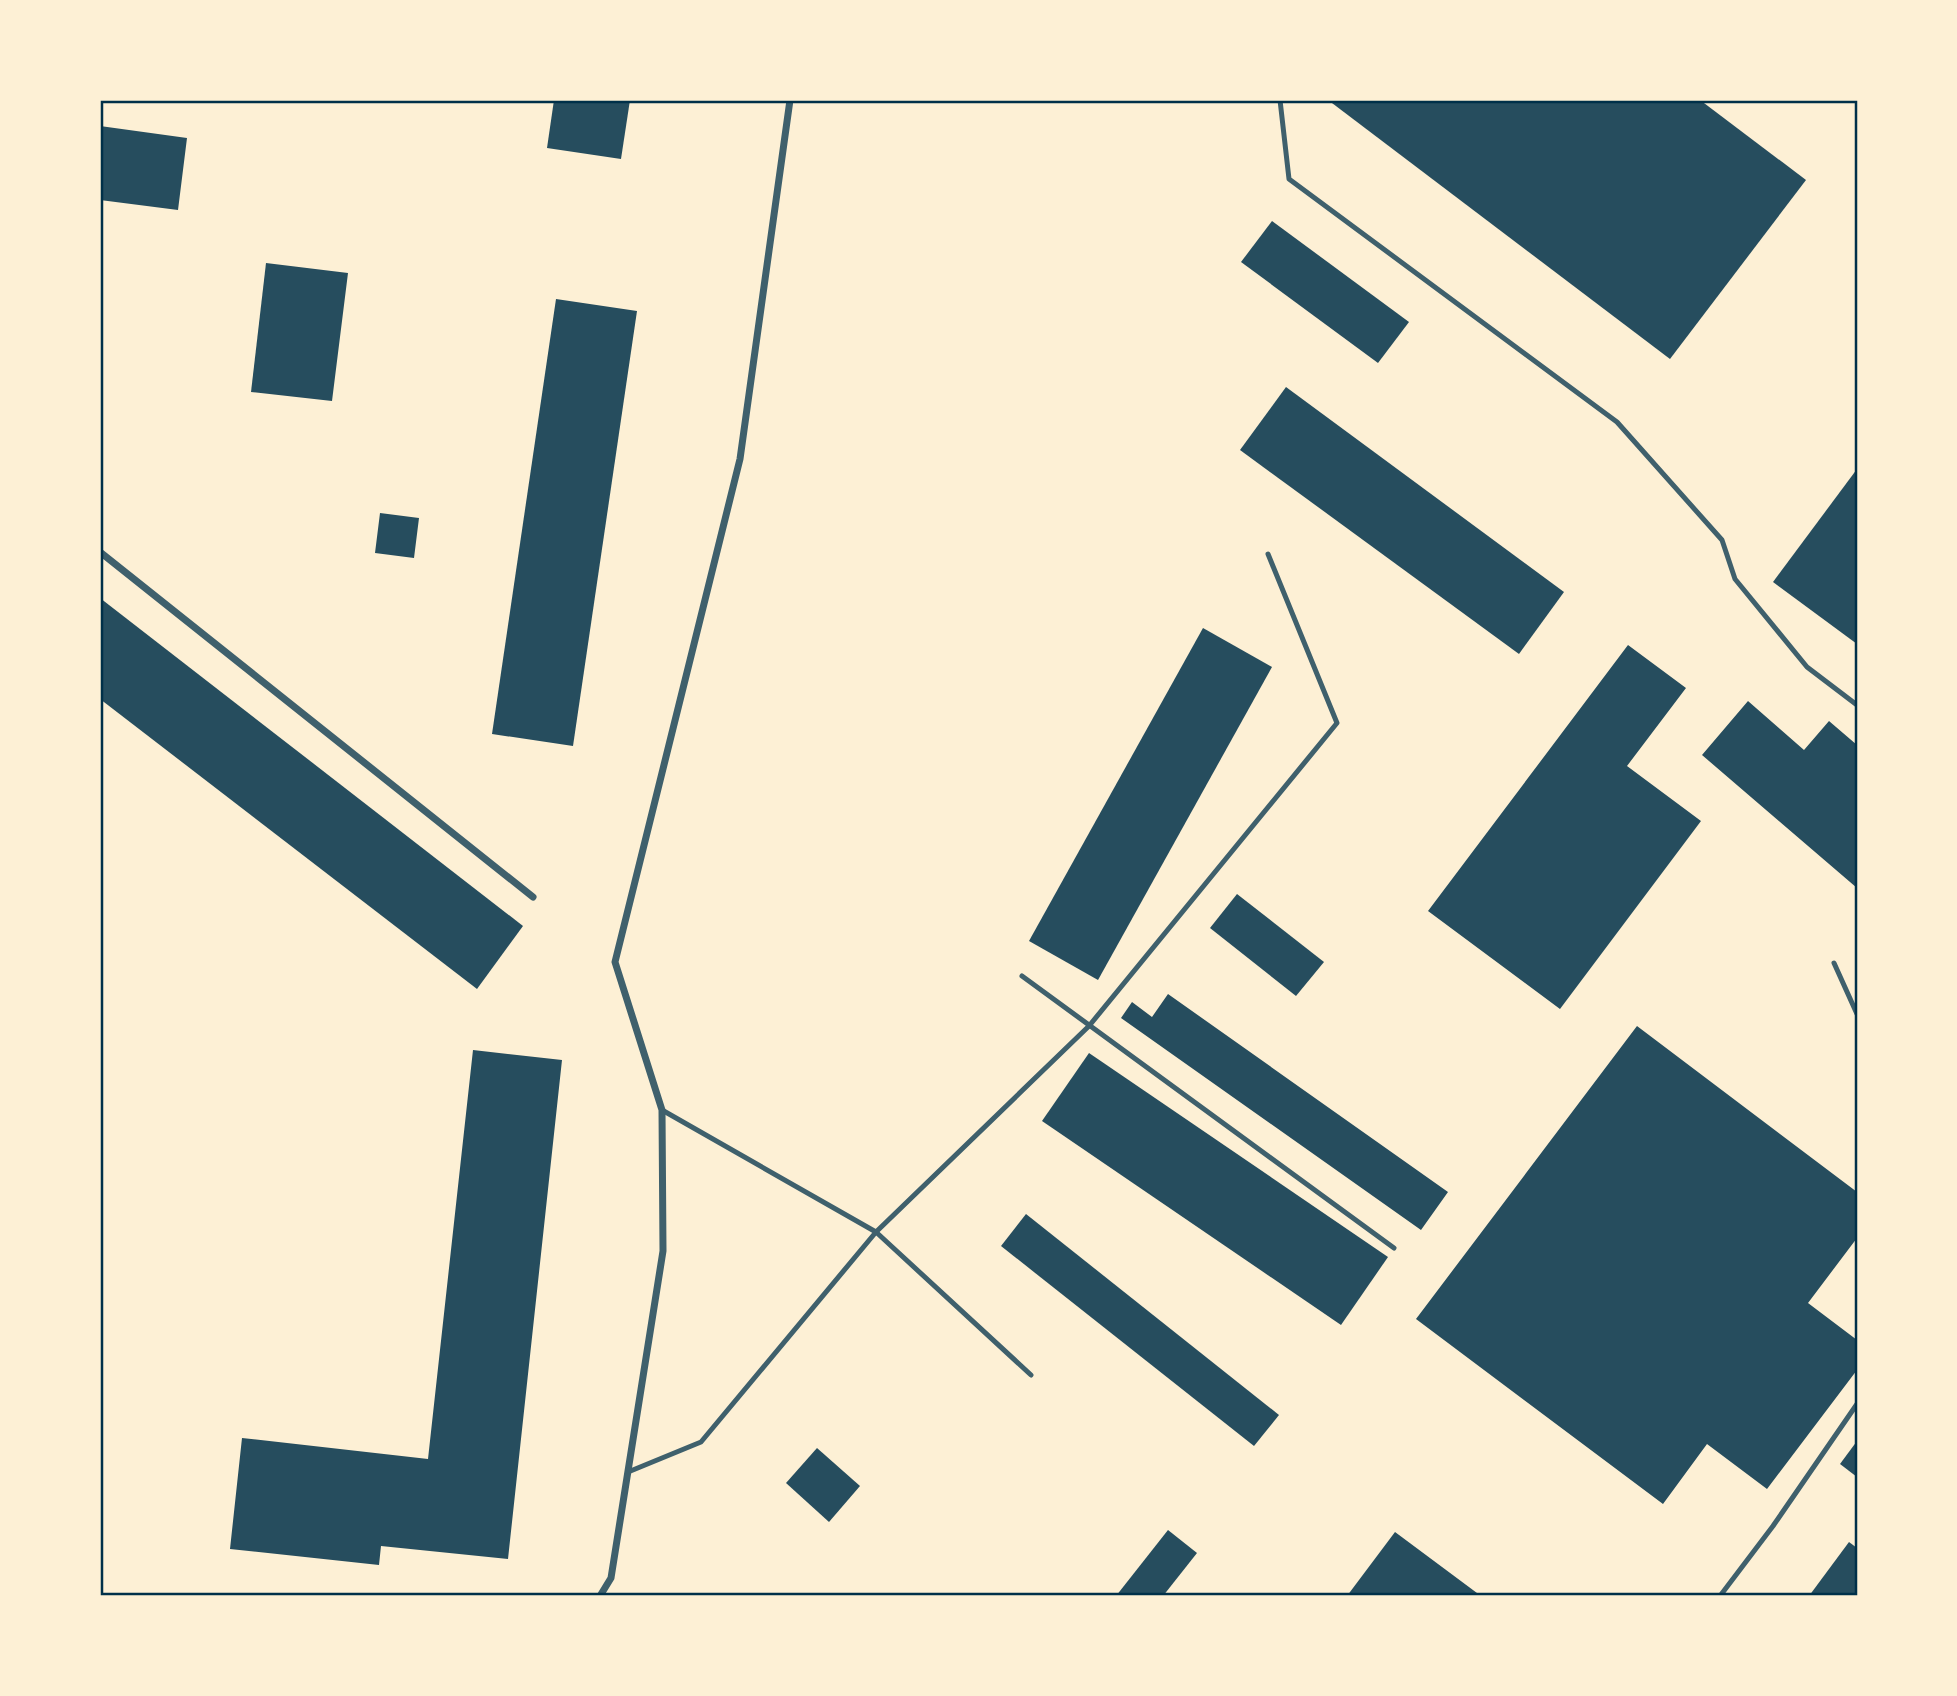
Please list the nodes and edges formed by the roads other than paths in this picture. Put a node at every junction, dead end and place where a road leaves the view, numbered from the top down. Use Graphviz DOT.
graph roads {
  1 [pos="790,100"];
  2 [pos="1280,100"];
  3 [pos="100,552"];
  4 [pos="1268,554"];
  5 [pos="1857,705"];
  6 [pos="533,897"];
  7 [pos="1834,963"];
  8 [pos="1022,976"];
  9 [pos="1857,1014"];
  10 [pos="1089,1026"];
  11 [pos="662,1110"];
  12 [pos="876,1232"];
  13 [pos="1394,1248"];
  14 [pos="1031,1375"];
  15 [pos="1857,1404"];
  16 [pos="628,1472"];
  17 [pos="600,1596"];
  18 [pos="1720,1596"];
  1 -- 11 [label="street"];
  2 -- 5 [label="lane"];
  3 -- 6 [label="street"];
  4 -- 10 [label="lane"];
  7 -- 9 [label="lane"];
  8 -- 10 [label="lane"];
  10 -- 12 [label="lane"];
  10 -- 13 [label="lane"];
  11 -- 12 [label="lane"];
  11 -- 16 [label="street"];
  12 -- 14 [label="lane"];
  12 -- 16 [label="lane"];
  15 -- 18 [label="lane"];
  16 -- 17 [label="street"];
}
